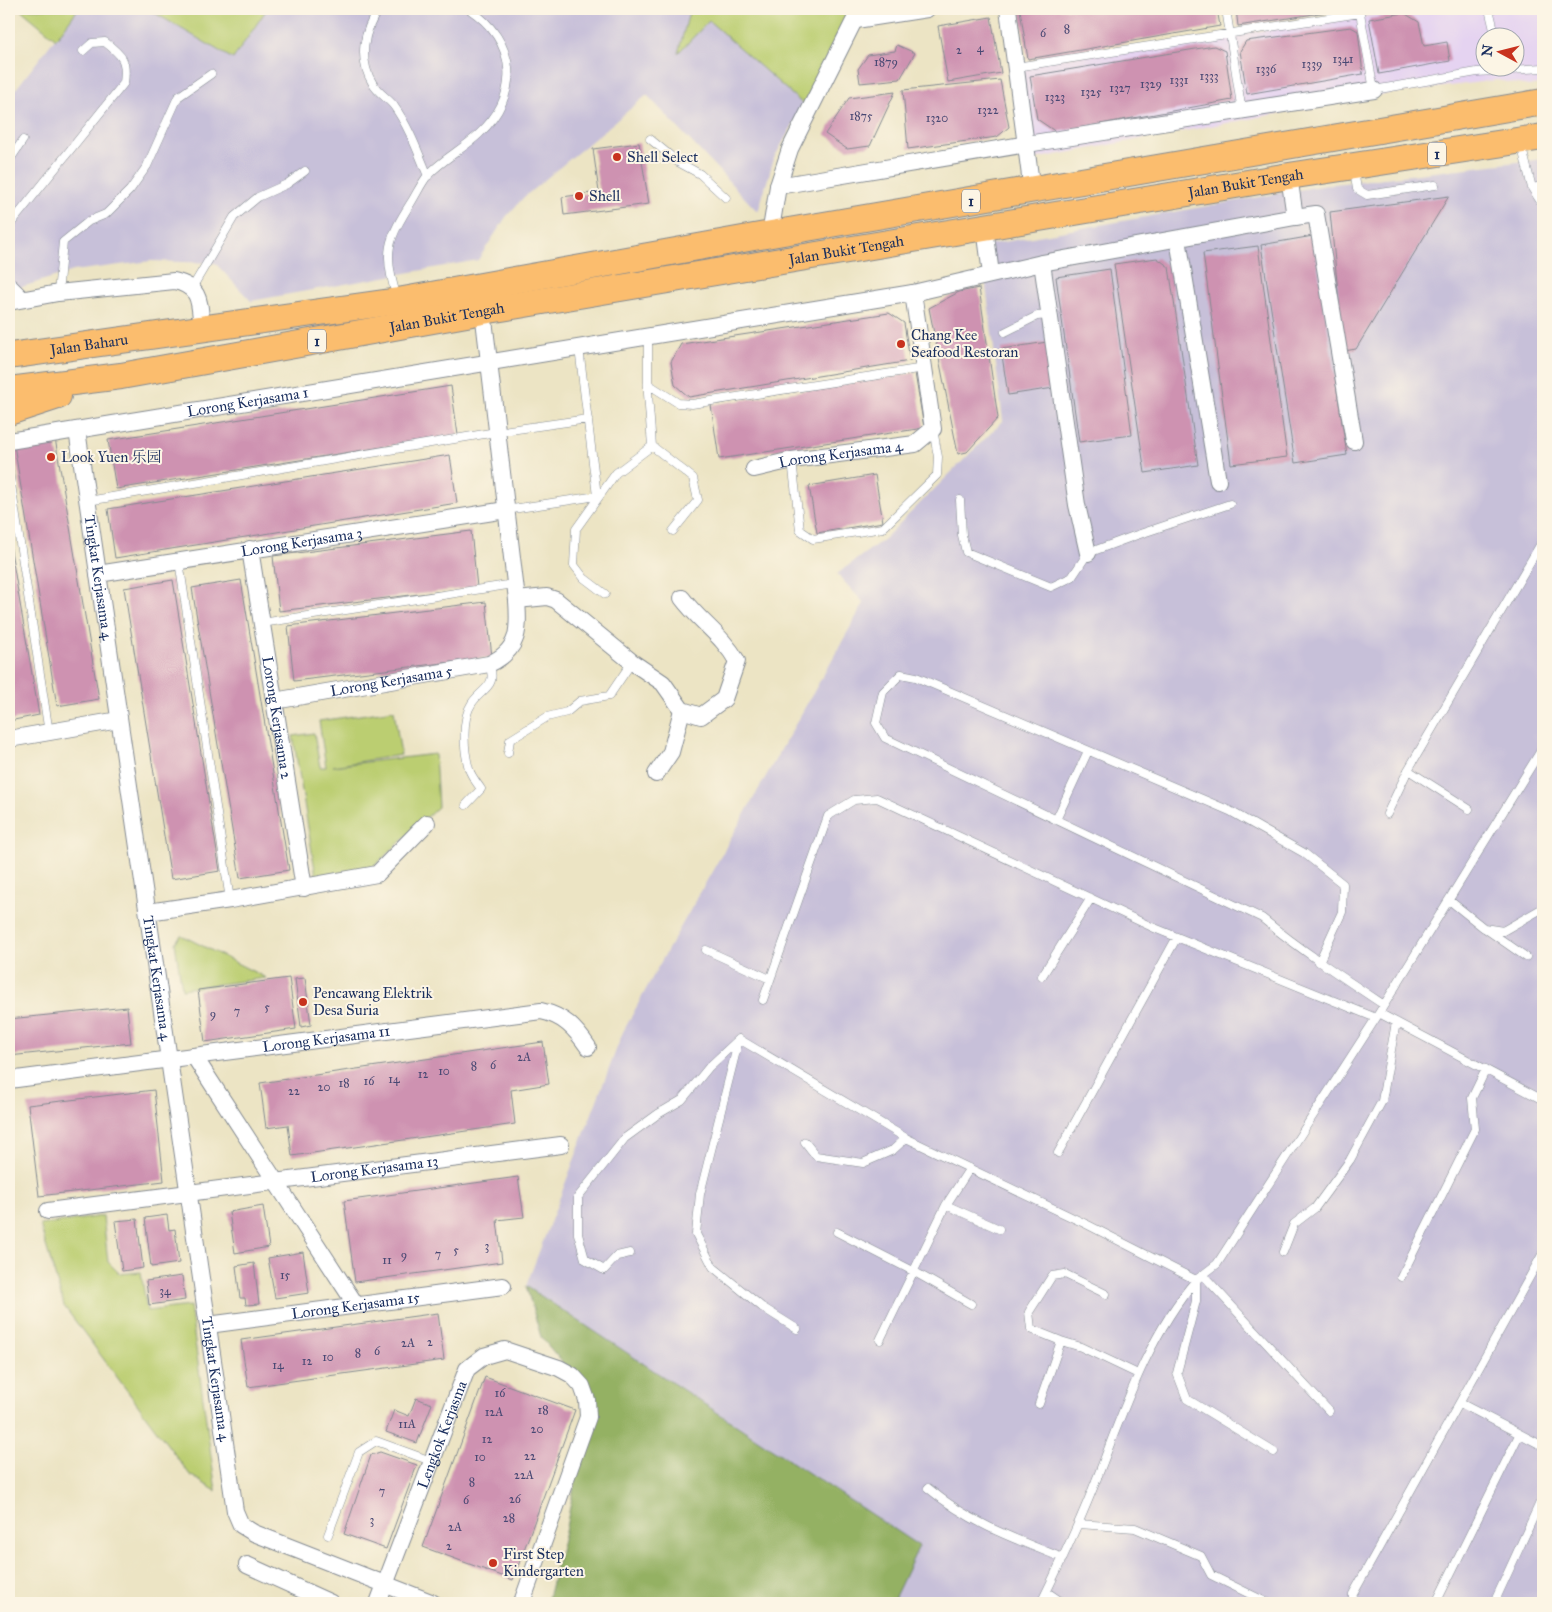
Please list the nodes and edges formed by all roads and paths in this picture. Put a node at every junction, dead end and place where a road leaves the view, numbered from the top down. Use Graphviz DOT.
graph roads {
  1 [pos="379,9"];
  2 [pos="469,9"];
  3 [pos="927,9"];
  4 [pos="1008,9"];
  5 [pos="1226,9"];
  6 [pos="1489,9"];
  7 [pos="858,15"];
  8 [pos="1494,28"];
  9 [pos="1231,34"];
  10 [pos="83,51"];
  11 [pos="1016,66"];
  12 [pos="1543,68"];
  13 [pos="1524,70"];
  14 [pos="1474,73"];
  15 [pos="211,74"];
  16 [pos="1374,90"];
  17 [pos="1543,102"];
  18 [pos="1242,112"];
  19 [pos="1532,139"];
  20 [pos="23,140"];
  21 [pos="650,140"];
  22 [pos="1026,144"];
  23 [pos="9,161"];
  24 [pos="1354,166"];
  25 [pos="305,171"];
  26 [pos="428,176"];
  27 [pos="1290,176"];
  28 [pos="1436,185"];
  29 [pos="778,186"];
  30 [pos="1543,186"];
  31 [pos="1532,188"];
  32 [pos="1032,191"];
  33 [pos="726,198"];
  34 [pos="1543,205"];
  35 [pos="1295,217"];
  36 [pos="9,226"];
  37 [pos="985,228"];
  38 [pos="770,234"];
  39 [pos="1178,239"];
  40 [pos="1042,263"];
  41 [pos="991,274"];
  42 [pos="9,286"];
  43 [pos="192,288"];
  44 [pos="58,293"];
  45 [pos="913,293"];
  46 [pos="15,301"];
  47 [pos="398,301"];
  48 [pos="484,311"];
  49 [pos="1050,315"];
  50 [pos="202,329"];
  51 [pos="1005,332"];
  52 [pos="170,334"];
  53 [pos="648,336"];
  54 [pos="9,339"];
  55 [pos="579,348"];
  56 [pos="9,356"];
  57 [pos="489,362"];
  58 [pos="924,368"];
  59 [pos="121,376"];
  60 [pos="648,384"];
  61 [pos="9,390"];
  62 [pos="9,412"];
  63 [pos="588,419"];
  64 [pos="932,429"];
  65 [pos="77,430"];
  66 [pos="496,432"];
  67 [pos="9,441"];
  68 [pos="1354,441"];
  69 [pos="652,446"];
  70 [pos="792,460"];
  71 [pos="754,469"];
  72 [pos="9,470"];
  73 [pos="1218,481"];
  74 [pos="960,500"];
  75 [pos="88,501"];
  76 [pos="1230,504"];
  77 [pos="506,510"];
  78 [pos="673,531"];
  79 [pos="1543,540"];
  80 [pos="250,549"];
  81 [pos="1088,553"];
  82 [pos="178,561"];
  83 [pos="98,574"];
  84 [pos="515,592"];
  85 [pos="605,594"];
  86 [pos="682,598"];
  87 [pos="262,623"];
  88 [pos="632,662"];
  89 [pos="489,664"];
  90 [pos="274,701"];
  91 [pos="682,710"];
  92 [pos="120,720"];
  93 [pos="49,733"];
  94 [pos="9,739"];
  95 [pos="1543,748"];
  96 [pos="1088,751"];
  97 [pos="508,753"];
  98 [pos="1408,770"];
  99 [pos="656,774"];
  100 [pos="466,805"];
  101 [pos="1469,809"];
  102 [pos="1387,814"];
  103 [pos="1056,820"];
  104 [pos="427,824"];
  105 [pos="304,888"];
  106 [pos="1091,898"];
  107 [pos="230,900"];
  108 [pos="1449,900"];
  109 [pos="1543,908"];
  110 [pos="148,912"];
  111 [pos="1484,928"];
  112 [pos="1177,937"];
  113 [pos="706,950"];
  114 [pos="1526,956"];
  115 [pos="1319,962"];
  116 [pos="1042,976"];
  117 [pos="770,979"];
  118 [pos="763,1000"];
  119 [pos="1384,1005"];
  120 [pos="1378,1015"];
  121 [pos="1396,1022"];
  122 [pos="739,1039"];
  123 [pos="588,1047"];
  124 [pos="194,1056"];
  125 [pos="169,1059"];
  126 [pos="1486,1069"];
  127 [pos="9,1080"];
  128 [pos="1543,1100"];
  129 [pos="906,1138"];
  130 [pos="805,1142"];
  131 [pos="561,1145"];
  132 [pos="1058,1153"];
  133 [pos="970,1168"];
  134 [pos="277,1181"];
  135 [pos="188,1193"];
  136 [pos="946,1205"];
  137 [pos="48,1211"];
  138 [pos="999,1229"];
  139 [pos="837,1232"];
  140 [pos="1284,1252"];
  141 [pos="630,1253"];
  142 [pos="1543,1253"];
  143 [pos="914,1271"];
  144 [pos="1204,1276"];
  145 [pos="1401,1276"];
  146 [pos="1196,1280"];
  147 [pos="503,1286"];
  148 [pos="1106,1294"];
  149 [pos="971,1304"];
  150 [pos="356,1305"];
  151 [pos="208,1325"];
  152 [pos="797,1329"];
  153 [pos="880,1340"];
  154 [pos="1061,1341"];
  155 [pos="1138,1374"];
  156 [pos="1039,1404"];
  157 [pos="1460,1404"];
  158 [pos="1329,1411"];
  159 [pos="1519,1435"];
  160 [pos="1543,1446"];
  161 [pos="1274,1452"];
  162 [pos="431,1461"];
  163 [pos="928,1488"];
  164 [pos="1543,1496"];
  165 [pos="1079,1524"];
  166 [pos="328,1535"];
  167 [pos="1063,1558"];
  168 [pos="247,1565"];
  169 [pos="386,1583"];
  170 [pos="1047,1592"];
  171 [pos="522,1602"];
  172 [pos="332,1603"];
  173 [pos="378,1603"];
  174 [pos="433,1603"];
  175 [pos="1041,1603"];
  176 [pos="1062,1603"];
  177 [pos="1268,1603"];
  178 [pos="1353,1603"];
  179 [pos="1436,1603"];
  180 [pos="1494,1603"];
  1 -- 26 [label="lane"];
  2 -- 26 [label="lane"];
  3 -- 7 [label="street"];
  4 -- 11 [label="street"];
  5 -- 9 [label="lane"];
  6 -- 8 [label="lane"];
  7 -- 29 [label="street"];
  9 -- 11 [label="lane"];
  9 -- 16 [label="lane"];
  9 -- 18 [label="lane"];
  10 -- 36 [label="lane"];
  11 -- 22 [label="street"];
  12 -- 13 [label="lane"];
  14 -- 16 [label="lane"];
  15 -- 44 [label="lane"];
  16 -- 18 [label="street"];
  17 -- 32 [label="highway, Jalan Bukit Tengah / 1"];
  18 -- 22 [label="street"];
  19 -- 24 [label="highway, Jalan Bukit Tengah / 1"];
  19 -- 31 [label="lane"];
  20 -- 23 [label="lane"];
  21 -- 33 [label="lane"];
  22 -- 29 [label="street"];
  22 -- 32 [label="street"];
  24 -- 27 [label="highway, Jalan Bukit Tengah / 1"];
  24 -- 28 [label="lane"];
  25 -- 43 [label="lane"];
  26 -- 47 [label="lane"];
  27 -- 35 [label="street"];
  27 -- 37 [label="highway, Jalan Bukit Tengah / 1"];
  29 -- 38 [label="street"];
  30 -- 31 [label="lane"];
  31 -- 34 [label="lane"];
  32 -- 38 [label="highway, Jalan Bukit Tengah / 1"];
  35 -- 39 [label="street, Lorong Kerjasama 1"];
  35 -- 68 [label="street, Lorong Kerjasama 1"];
  37 -- 41 [label="street"];
  37 -- 48 [label="highway, Jalan Bukit Tengah / 1"];
  38 -- 47 [label="highway, Jalan Bukit Tengah / 1"];
  39 -- 40 [label="street, Lorong Kerjasama 1"];
  39 -- 73 [label="street"];
  40 -- 41 [label="street, Lorong Kerjasama 1"];
  40 -- 49 [label="street"];
  41 -- 45 [label="street, Lorong Kerjasama 1"];
  42 -- 46 [label="street"];
  43 -- 44 [label="street"];
  43 -- 50 [label="street"];
  44 -- 46 [label="street"];
  45 -- 53 [label="street, Lorong Kerjasama 1"];
  45 -- 58 [label="street"];
  47 -- 50 [label="highway, Jalan Bukit Tengah / 1"];
  48 -- 57 [label="street"];
  48 -- 59 [label="highway, Jalan Bukit Tengah / 1"];
  49 -- 51 [label="lane"];
  49 -- 81 [label="street"];
  50 -- 52 [label="highway, Jalan Bukit Tengah / 1"];
  52 -- 54 [label="highway"];
  52 -- 56 [label="highway, Jalan Baharu / 1"];
  53 -- 55 [label="street, Lorong Kerjasama 1"];
  53 -- 60 [label="lane"];
  55 -- 57 [label="street, Lorong Kerjasama 1"];
  55 -- 63 [label="lane"];
  57 -- 65 [label="street, Lorong Kerjasama 1"];
  57 -- 66 [label="street"];
  58 -- 60 [label="lane"];
  58 -- 64 [label="street"];
  59 -- 61 [label="highway, 1"];
  59 -- 62 [label="highway"];
  60 -- 69 [label="lane"];
  63 -- 66 [label="lane"];
  63 -- 77 [label="lane"];
  64 -- 70 [label="street, Lorong Kerjasama 4"];
  64 -- 70 [label="lane"];
  65 -- 67 [label="street, Lorong Kerjasama 1"];
  65 -- 75 [label="street, Tingkat Kerjasama 4"];
  66 -- 75 [label="lane"];
  66 -- 77 [label="street"];
  69 -- 78 [label="lane"];
  69 -- 85 [label="lane"];
  70 -- 71 [label="street, Lorong Kerjasama 4"];
  72 -- 93 [label="lane"];
  74 -- 81 [label="lane"];
  75 -- 83 [label="street, Tingkat Kerjasama 4"];
  76 -- 81 [label="lane"];
  77 -- 80 [label="street, Lorong Kerjasama 3"];
  77 -- 84 [label="street"];
  79 -- 98 [label="lane"];
  80 -- 82 [label="street, Lorong Kerjasama 3"];
  80 -- 87 [label="street, Lorong Kerjasama 2"];
  82 -- 83 [label="street, Lorong Kerjasama 3"];
  82 -- 107 [label="lane"];
  83 -- 92 [label="street, Tingkat Kerjasama 4"];
  84 -- 87 [label="lane"];
  84 -- 88 [label="street"];
  84 -- 89 [label="street, Lorong Kerjasama 5"];
  86 -- 91 [label="street"];
  87 -- 90 [label="street, Lorong Kerjasama 2"];
  88 -- 91 [label="street"];
  88 -- 97 [label="lane"];
  89 -- 90 [label="street, Lorong Kerjasama 5"];
  89 -- 100 [label="lane"];
  90 -- 105 [label="street, Lorong Kerjasama 2"];
  91 -- 99 [label="street"];
  92 -- 93 [label="street"];
  92 -- 110 [label="street, Tingkat Kerjasama 4"];
  93 -- 94 [label="street"];
  95 -- 108 [label="lane"];
  96 -- 103 [label="lane"];
  96 -- 103 [label="lane"];
  96 -- 115 [label="lane"];
  98 -- 101 [label="lane"];
  98 -- 102 [label="lane"];
  103 -- 115 [label="lane"];
  104 -- 105 [label="street"];
  105 -- 107 [label="street"];
  106 -- 112 [label="lane"];
  106 -- 116 [label="lane"];
  106 -- 117 [label="lane"];
  107 -- 110 [label="street"];
  108 -- 111 [label="lane"];
  108 -- 119 [label="lane"];
  109 -- 111 [label="lane"];
  110 -- 125 [label="street, Tingkat Kerjasama 4"];
  111 -- 114 [label="lane"];
  112 -- 120 [label="lane"];
  112 -- 132 [label="lane"];
  113 -- 117 [label="lane"];
  115 -- 119 [label="lane"];
  117 -- 118 [label="lane"];
  119 -- 120 [label="lane"];
  120 -- 121 [label="lane"];
  120 -- 144 [label="lane"];
  121 -- 126 [label="lane"];
  121 -- 140 [label="lane"];
  122 -- 129 [label="lane"];
  122 -- 141 [label="lane"];
  122 -- 152 [label="lane"];
  123 -- 124 [label="street, Lorong Kerjasama 11"];
  124 -- 125 [label="street, Lorong Kerjasama 11"];
  124 -- 134 [label="street"];
  125 -- 127 [label="street, Lorong Kerjasama 11"];
  125 -- 135 [label="street, Tingkat Kerjasama 4"];
  126 -- 128 [label="lane"];
  126 -- 145 [label="lane"];
  129 -- 130 [label="lane"];
  129 -- 133 [label="lane"];
  131 -- 134 [label="street, Lorong Kerjasama 13"];
  133 -- 136 [label="lane"];
  133 -- 146 [label="lane"];
  134 -- 135 [label="street, Lorong Kerjasama 13"];
  134 -- 150 [label="street"];
  135 -- 137 [label="street, Lorong Kerjasama 13"];
  135 -- 151 [label="street, Tingkat Kerjasama 4"];
  136 -- 138 [label="lane"];
  136 -- 143 [label="lane"];
  139 -- 143 [label="lane"];
  142 -- 157 [label="lane"];
  143 -- 149 [label="lane"];
  143 -- 153 [label="lane"];
  144 -- 146 [label="lane"];
  144 -- 158 [label="lane"];
  146 -- 155 [label="lane"];
  146 -- 161 [label="lane"];
  147 -- 150 [label="street, Lorong Kerjasama 15"];
  148 -- 154 [label="lane"];
  150 -- 151 [label="street, Lorong Kerjasama 15"];
  151 -- 169 [label="street, Tingkat Kerjasama 4"];
  154 -- 155 [label="lane"];
  154 -- 156 [label="lane"];
  155 -- 165 [label="lane"];
  157 -- 159 [label="lane"];
  157 -- 178 [label="lane"];
  159 -- 160 [label="lane"];
  159 -- 179 [label="lane"];
  162 -- 166 [label="lane"];
  162 -- 169 [label="street, Lengkok Kerjasma"];
  162 -- 171 [label="street, Lengkok Kerjasma"];
  163 -- 167 [label="lane"];
  164 -- 180 [label="lane"];
  165 -- 167 [label="lane"];
  165 -- 177 [label="lane"];
  167 -- 170 [label="lane"];
  168 -- 172 [label="street"];
  169 -- 173 [label="street, Lengkok Kerjasma"];
  169 -- 174 [label="street"];
  170 -- 175 [label="lane"];
  170 -- 176 [label="lane"];
}
